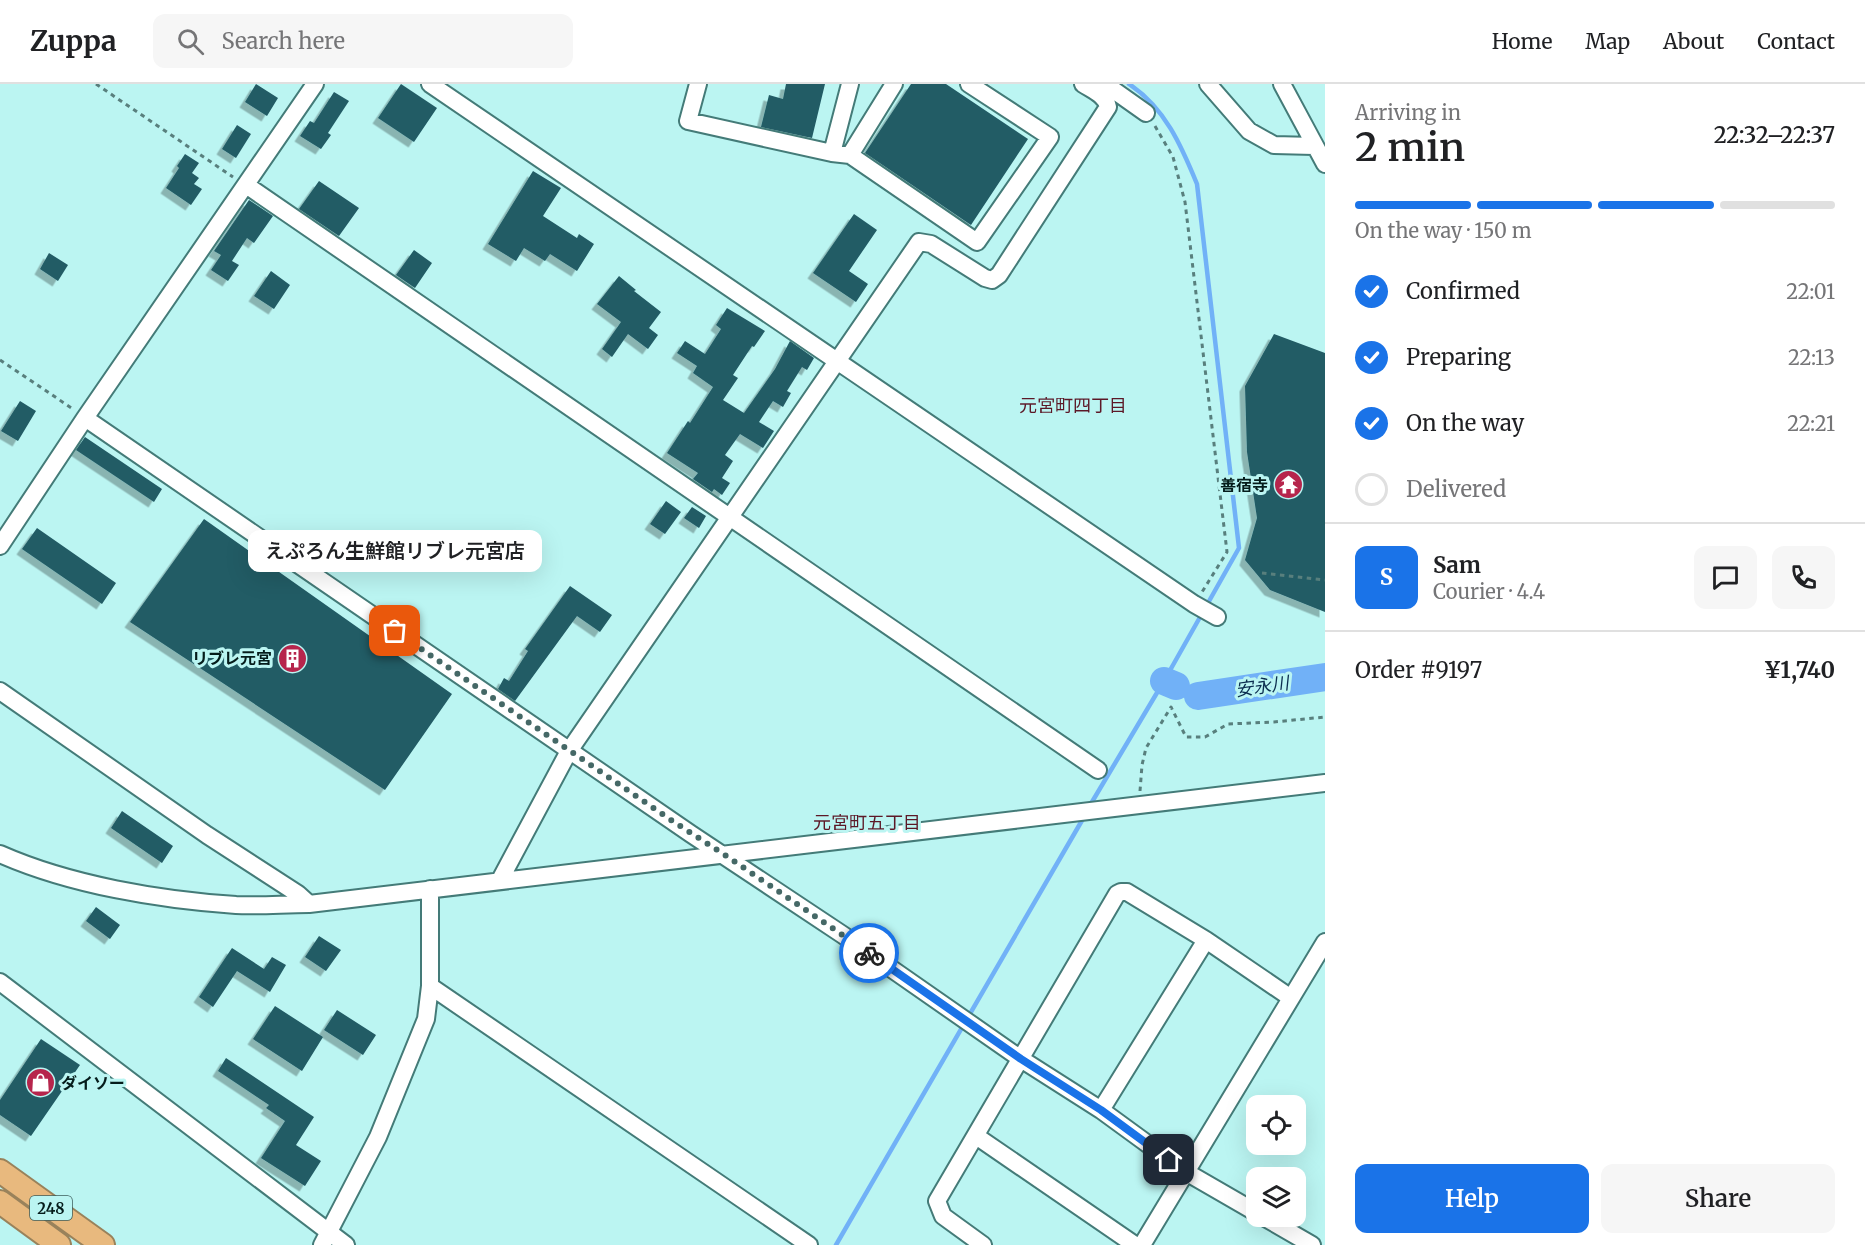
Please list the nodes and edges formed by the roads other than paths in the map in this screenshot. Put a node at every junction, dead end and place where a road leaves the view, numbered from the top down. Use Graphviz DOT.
graph roads {
  1 [pos="315,84"];
  2 [pos="430,84"];
  3 [pos="698,84"];
  4 [pos="849,84"];
  5 [pos="894,84"];
  6 [pos="969,84"];
  7 [pos="1083,84"];
  8 [pos="1105,84"];
  9 [pos="1208,84"];
  10 [pos="1282,84"];
  11 [pos="1146,113"];
  12 [pos="1314,146"];
  13 [pos="832,153"];
  14 [pos="850,155"];
  15 [pos="1325,164"];
  16 [pos="246,186"];
  17 [pos="838,361"];
  18 [pos="85,418"];
  19 [pos="729,517"];
  20 [pos="0,546"];
  21 [pos="1217,617"];
  22 [pos="0,692"];
  23 [pos="569,751"];
  24 [pos="1098,770"];
  25 [pos="1325,783"];
  26 [pos="0,854"];
  27 [pos="725,855"];
  28 [pos="500,880"];
  29 [pos="430,889"];
  30 [pos="309,904"];
  31 [pos="1206,940"];
  32 [pos="1325,942"];
  33 [pos="0,981"];
  34 [pos="430,986"];
  35 [pos="1291,998"];
  36 [pos="1021,1059"];
  37 [pos="1101,1110"];
  38 [pos="976,1136"];
  39 [pos="0,1172"];
  40 [pos="1186,1172"];
  41 [pos="0,1202"];
  42 [pos="1246,1207"];
  43 [pos="1281,1227"];
  44 [pos="325,1239"];
  45 [pos="60,1245"];
  46 [pos="103,1245"];
  47 [pos="346,1245"];
  48 [pos="809,1245"];
  49 [pos="983,1245"];
  50 [pos="1135,1245"];
  51 [pos="1142,1245"];
  52 [pos="1312,1245"];
  1 -- 16 [label="street"];
  2 -- 17 [label="street"];
  3 -- 13 [label="street"];
  4 -- 13 [label="street"];
  5 -- 14 [label="street"];
  6 -- 14 [label="street"];
  7 -- 17 [label="street"];
  8 -- 11 [label="street"];
  9 -- 12 [label="street"];
  10 -- 12 [label="street"];
  12 -- 15 [label="street"];
  13 -- 14 [label="street"];
  16 -- 18 [label="street"];
  16 -- 19 [label="street"];
  17 -- 19 [label="street"];
  17 -- 21 [label="street"];
  18 -- 20 [label="street"];
  18 -- 23 [label="street"];
  19 -- 23 [label="street"];
  19 -- 24 [label="street"];
  22 -- 30 [label="street"];
  23 -- 27 [label="street"];
  23 -- 28 [label="street"];
  25 -- 27 [label="street"];
  26 -- 30 [label="street"];
  27 -- 28 [label="street"];
  27 -- 36 [label="street"];
  28 -- 29 [label="street"];
  29 -- 30 [label="street"];
  29 -- 34 [label="street"];
  31 -- 35 [label="street"];
  31 -- 36 [label="street"];
  31 -- 37 [label="street"];
  32 -- 35 [label="street"];
  33 -- 44 [label="street"];
  34 -- 44 [label="street"];
  34 -- 48 [label="street"];
  35 -- 40 [label="street"];
  36 -- 37 [label="street"];
  36 -- 38 [label="street"];
  37 -- 40 [label="street"];
  38 -- 49 [label="street"];
  38 -- 50 [label="street"];
  39 -- 46 [label="highway, 248"];
  40 -- 42 [label="street"];
  40 -- 51 [label="street"];
  41 -- 45 [label="highway, 248"];
  43 -- 52 [label="street"];
  44 -- 47 [label="street"];
}
